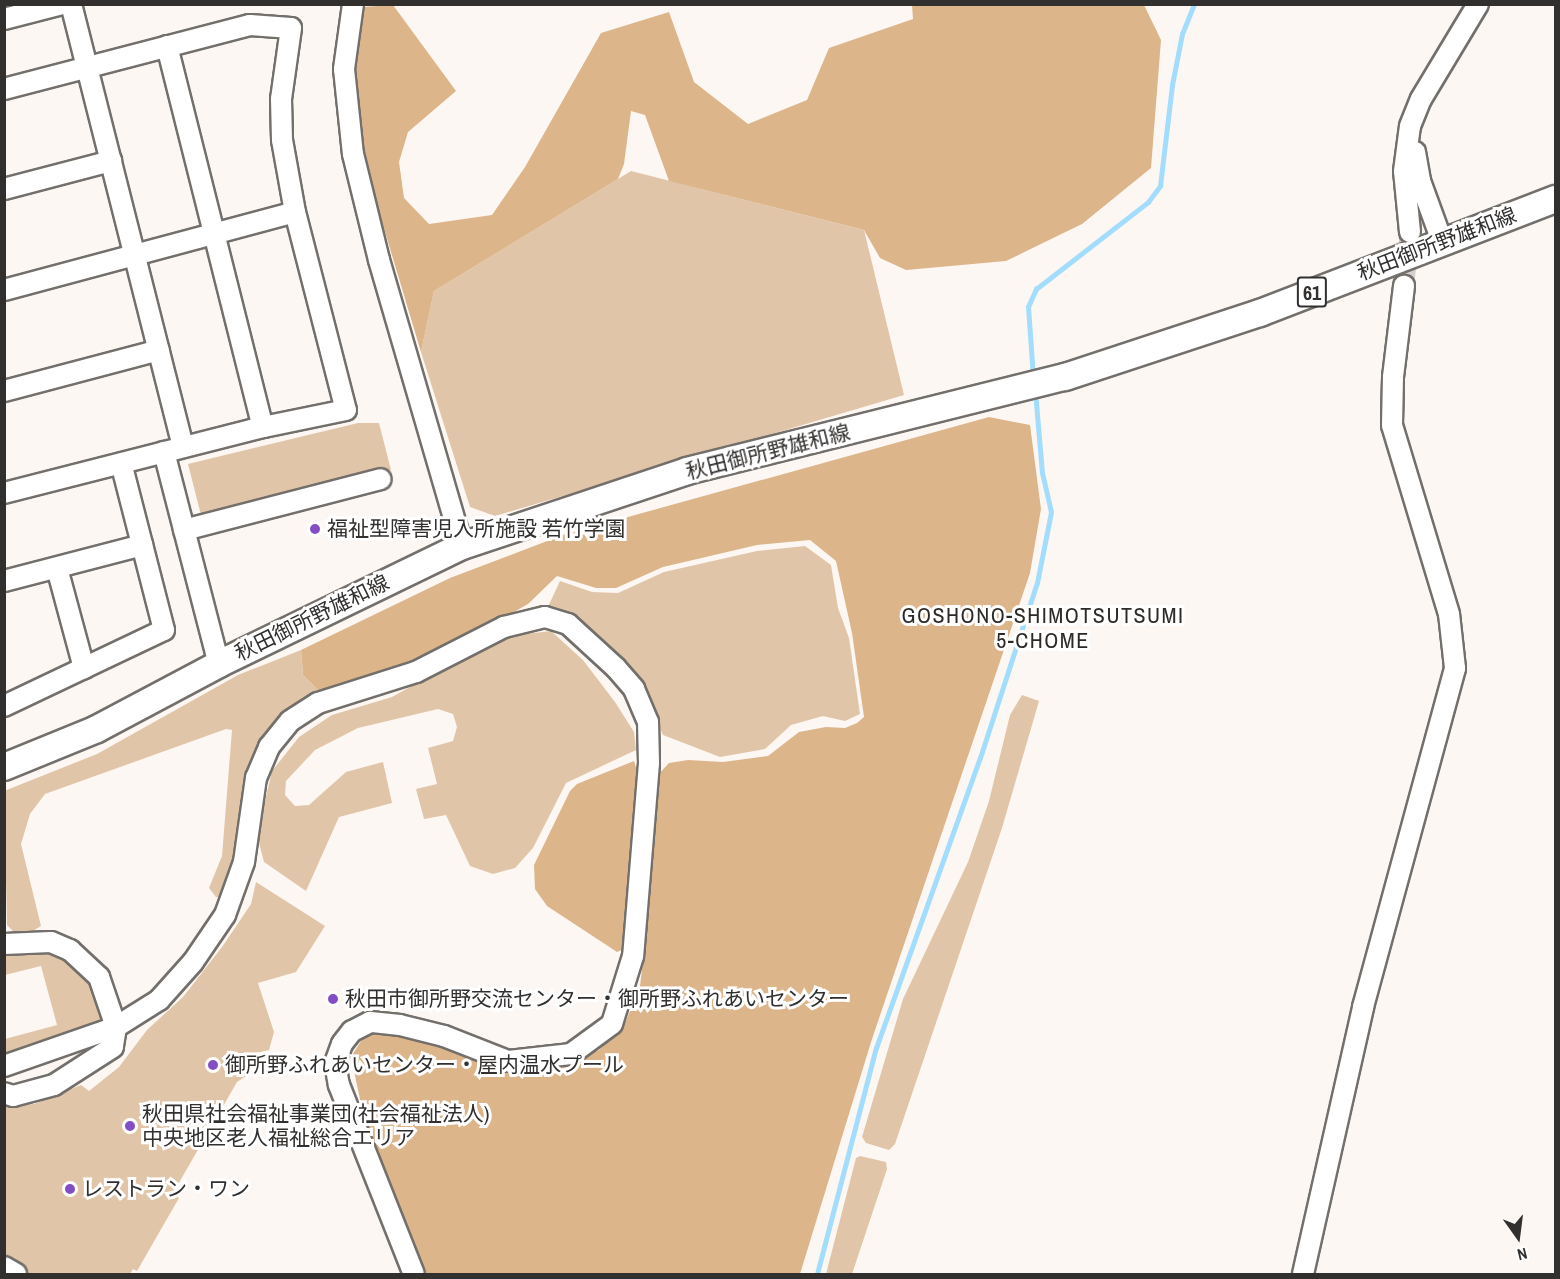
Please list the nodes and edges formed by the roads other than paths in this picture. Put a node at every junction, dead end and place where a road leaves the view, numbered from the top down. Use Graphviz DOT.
graph roads {
  1 [pos="62,4"];
  2 [pos="71,4"];
  3 [pos="353,4"];
  4 [pos="1478,4"];
  5 [pos="41,7"];
  6 [pos="4,20"];
  7 [pos="167,46"];
  8 [pos="87,66"];
  9 [pos="4,88"];
  10 [pos="1410,126"];
  11 [pos="111,161"];
  12 [pos="4,189"];
  13 [pos="1556,199"];
  14 [pos="295,212"];
  15 [pos="1410,231"];
  16 [pos="214,235"];
  17 [pos="1442,241"];
  18 [pos="135,255"];
  19 [pos="1404,286"];
  20 [pos="4,290"];
  21 [pos="159,350"];
  22 [pos="4,391"];
  23 [pos="263,427"];
  24 [pos="183,447"];
  25 [pos="164,452"];
  26 [pos="121,463"];
  27 [pos="381,479"];
  28 [pos="4,493"];
  29 [pos="184,530"];
  30 [pos="142,545"];
  31 [pos="462,546"];
  32 [pos="57,568"];
  33 [pos="4,581"];
  34 [pos="219,664"];
  35 [pos="84,668"];
  36 [pos="4,706"];
  37 [pos="4,767"];
  38 [pos="4,944"];
  39 [pos="116,1027"];
  40 [pos="4,1066"];
  41 [pos="4,1094"];
  42 [pos="4,1268"];
  43 [pos="16,1275"];
  44 [pos="414,1275"];
  45 [pos="1303,1275"];
  1 -- 5 [label="street"];
  2 -- 8 [label="street"];
  3 -- 31 [label="street"];
  4 -- 10 [label="street"];
  5 -- 6 [label="street"];
  7 -- 8 [label="street"];
  7 -- 14 [label="street"];
  7 -- 16 [label="street"];
  8 -- 9 [label="street"];
  8 -- 11 [label="street"];
  10 -- 15 [label="street"];
  10 -- 17 [label="street"];
  11 -- 12 [label="street"];
  11 -- 18 [label="street"];
  13 -- 17 [label="main road, 秋田御所野雄和線 / 61"];
  14 -- 16 [label="street"];
  14 -- 23 [label="street"];
  16 -- 18 [label="street"];
  16 -- 23 [label="street"];
  17 -- 31 [label="main road, 秋田御所野雄和線 / 61"];
  18 -- 20 [label="street"];
  18 -- 21 [label="street"];
  19 -- 45 [label="street"];
  21 -- 22 [label="street"];
  21 -- 24 [label="street"];
  23 -- 24 [label="street"];
  24 -- 25 [label="street"];
  25 -- 26 [label="street"];
  25 -- 29 [label="street"];
  26 -- 28 [label="street"];
  26 -- 30 [label="street"];
  27 -- 29 [label="street"];
  29 -- 34 [label="street"];
  30 -- 32 [label="street"];
  30 -- 35 [label="street"];
  31 -- 34 [label="main road, 秋田御所野雄和線 / 61"];
  32 -- 33 [label="street"];
  32 -- 35 [label="street"];
  34 -- 37 [label="main road, 秋田御所野雄和線 / 61"];
  35 -- 36 [label="street"];
  38 -- 39 [label="street"];
  39 -- 40 [label="street"];
  39 -- 41 [label="street"];
  39 -- 44 [label="street"];
  42 -- 43 [label="street"];
}
